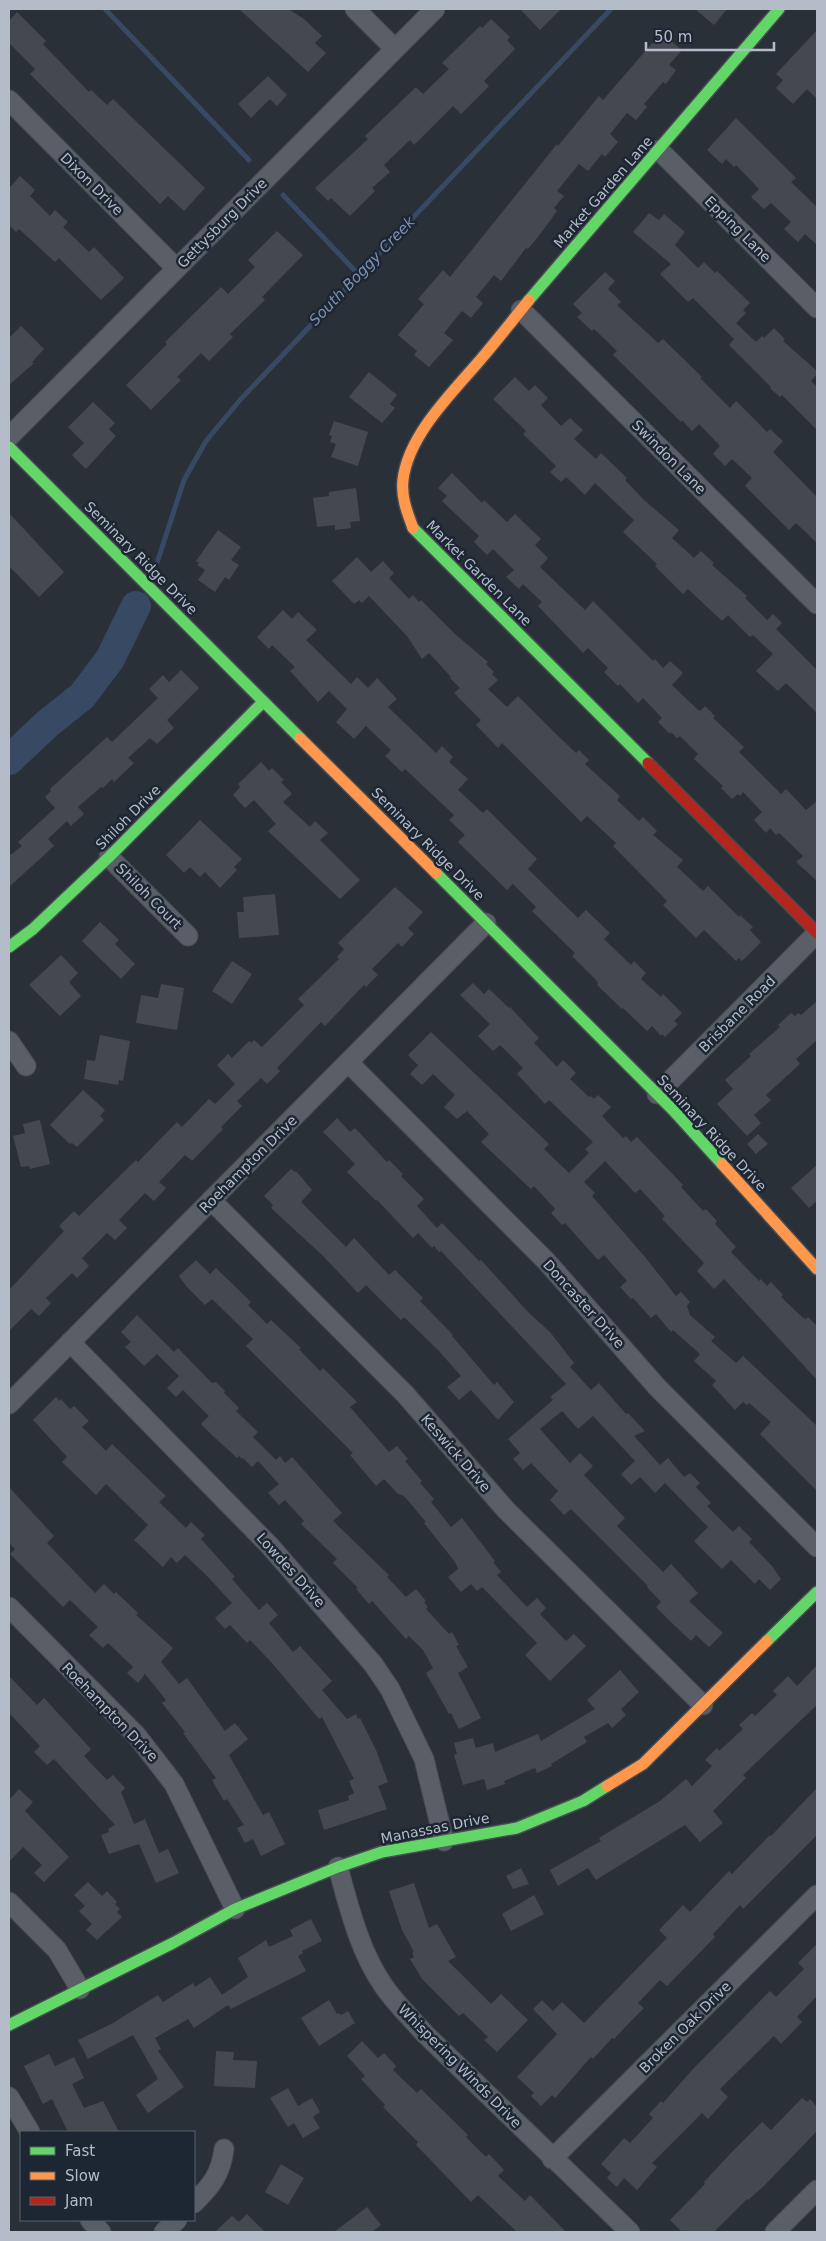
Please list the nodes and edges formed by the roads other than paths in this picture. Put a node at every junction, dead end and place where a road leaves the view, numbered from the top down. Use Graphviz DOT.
graph roads {
  1 [pos="355,9"];
  2 [pos="435,9"];
  3 [pos="779,9"];
  4 [pos="395,49"];
  5 [pos="9,100"];
  6 [pos="659,150"];
  7 [pos="176,268"];
  8 [pos="817,308"];
  9 [pos="521,310"];
  10 [pos="9,437"];
  11 [pos="9,447"];
  12 [pos="817,604"];
  13 [pos="263,702"];
  14 [pos="109,856"];
  15 [pos="486,923"];
  16 [pos="817,933"];
  17 [pos="188,936"];
  18 [pos="9,947"];
  19 [pos="9,1041"];
  20 [pos="349,1063"];
  21 [pos="26,1066"];
  22 [pos="657,1094"];
  23 [pos="211,1200"];
  24 [pos="817,1269"];
  25 [pos="70,1342"];
  26 [pos="9,1404"];
  27 [pos="817,1547"];
  28 [pos="817,1592"];
  29 [pos="9,1607"];
  30 [pos="703,1705"];
  31 [pos="444,1842"];
  32 [pos="338,1867"];
  33 [pos="817,1895"];
  34 [pos="9,1902"];
  35 [pos="235,1909"];
  36 [pos="80,1989"];
  37 [pos="9,2025"];
  38 [pos="9,2097"];
  39 [pos="29,2131"];
  40 [pos="224,2149"];
  41 [pos="552,2159"];
  42 [pos="817,2190"];
  43 [pos="195,2202"];
  44 [pos="91,2221"];
  45 [pos="176,2221"];
  46 [pos="101,2232"];
  47 [pos="164,2232"];
  48 [pos="630,2232"];
  49 [pos="775,2232"];
  1 -- 4 [label="street"];
  2 -- 4 [label="street, Gettysburg Drive"];
  3 -- 6 [label="street, Market Garden Lane"];
  4 -- 7 [label="street, Gettysburg Drive"];
  5 -- 7 [label="street, Dixon Drive"];
  6 -- 8 [label="street, Epping Lane"];
  6 -- 9 [label="street, Market Garden Lane"];
  7 -- 10 [label="street, Gettysburg Drive"];
  9 -- 12 [label="street, Swindon Lane"];
  9 -- 16 [label="street, Market Garden Lane"];
  11 -- 13 [label="street, Seminary Ridge Drive"];
  13 -- 14 [label="street, Shiloh Drive"];
  13 -- 15 [label="street, Seminary Ridge Drive"];
  14 -- 17 [label="street, Shiloh Court"];
  14 -- 18 [label="street, Shiloh Drive"];
  15 -- 20 [label="street, Roehampton Drive"];
  15 -- 22 [label="street, Seminary Ridge Drive"];
  16 -- 22 [label="street, Brisbane Road"];
  19 -- 21 [label="street"];
  20 -- 23 [label="street, Roehampton Drive"];
  20 -- 27 [label="street, Doncaster Drive"];
  22 -- 24 [label="street, Seminary Ridge Drive"];
  23 -- 25 [label="street, Roehampton Drive"];
  23 -- 30 [label="street, Keswick Drive"];
  25 -- 26 [label="street, Roehampton Drive"];
  25 -- 31 [label="street, Lowdes Drive"];
  28 -- 30 [label="street, Manassas Drive"];
  29 -- 35 [label="street, Roehampton Drive"];
  30 -- 31 [label="street, Manassas Drive"];
  31 -- 32 [label="street, Manassas Drive"];
  32 -- 35 [label="street, Manassas Drive"];
  32 -- 41 [label="street, Whispering Winds Drive"];
  33 -- 41 [label="street, Broken Oak Drive"];
  34 -- 36 [label="street"];
  35 -- 36 [label="street, Manassas Drive"];
  36 -- 37 [label="street, Manassas Drive"];
  38 -- 39 [label="street"];
  40 -- 43 [label="street"];
  41 -- 48 [label="street, Whispering Winds Drive"];
  42 -- 49 [label="street"];
  44 -- 46 [label="street"];
  45 -- 47 [label="street"];
}
